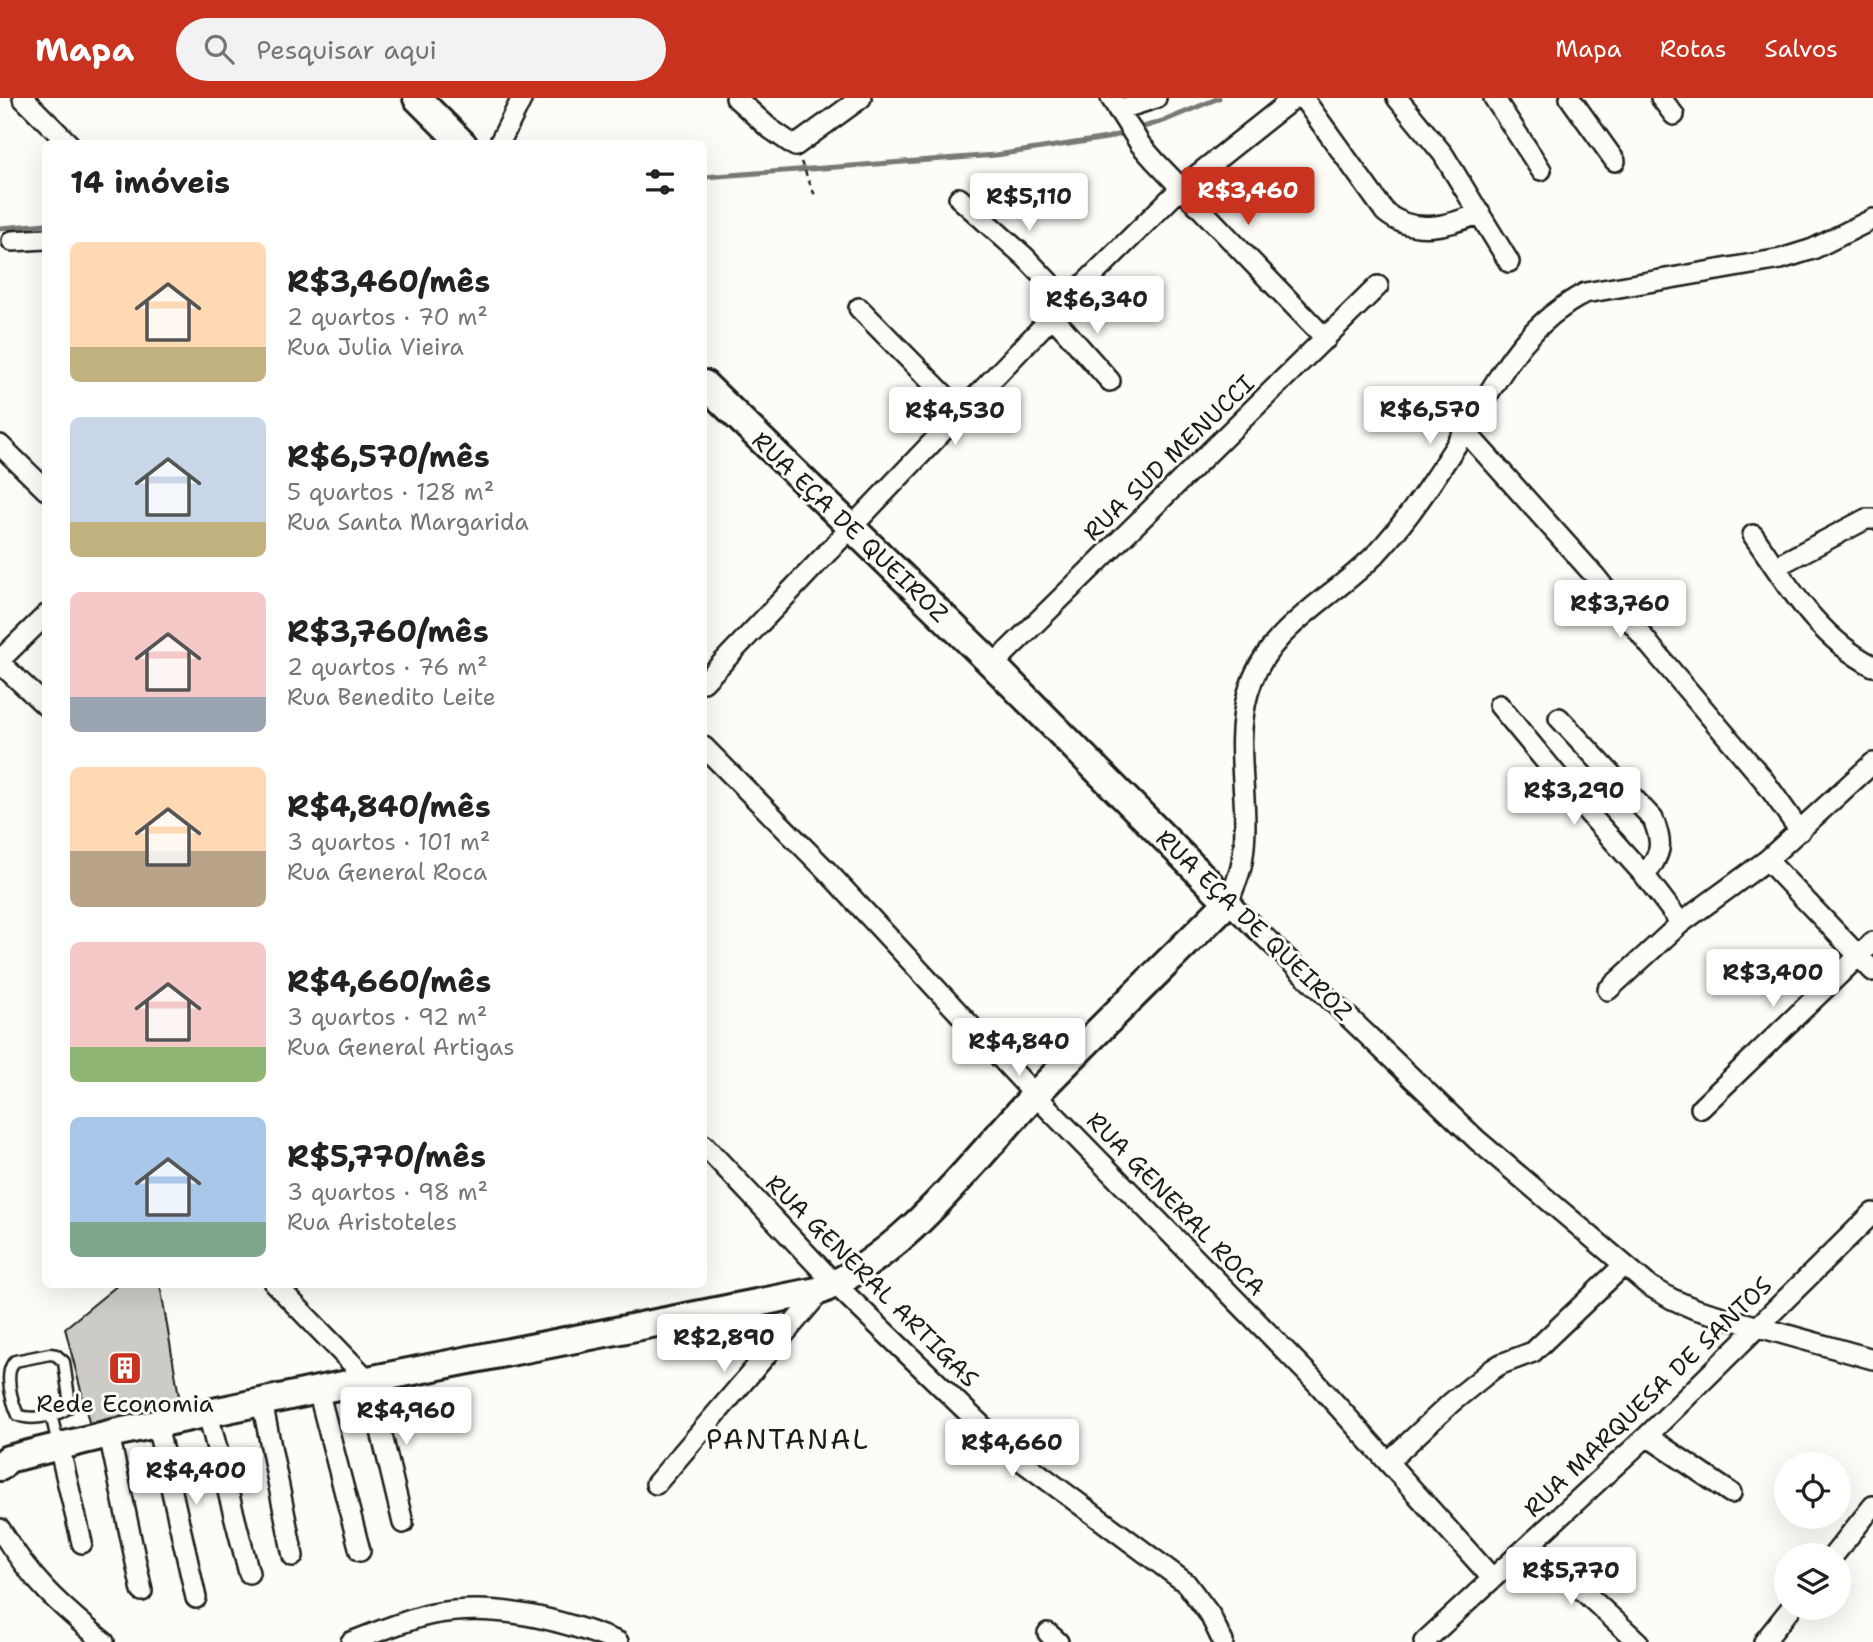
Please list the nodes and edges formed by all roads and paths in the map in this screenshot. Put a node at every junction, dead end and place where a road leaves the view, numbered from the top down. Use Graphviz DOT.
graph roads {
  1 [pos="23,98"];
  2 [pos="417,98"];
  3 [pos="522,98"];
  4 [pos="736,98"];
  5 [pos="861,98"];
  6 [pos="1156,98"];
  7 [pos="1294,98"];
  8 [pos="1303,98"];
  9 [pos="1397,98"];
  10 [pos="1494,98"];
  11 [pos="1570,98"];
  12 [pos="1661,98"];
  13 [pos="1119,110"];
  14 [pos="1674,115"];
  15 [pos="65,140"];
  16 [pos="459,140"];
  17 [pos="501,140"];
  18 [pos="796,151"];
  19 [pos="1615,161"];
  20 [pos="1541,170"];
  21 [pos="1182,187"];
  22 [pos="816,198"];
  23 [pos="959,198"];
  24 [pos="1480,213"];
  25 [pos="1873,219"];
  26 [pos="42,239"];
  27 [pos="12,241"];
  28 [pos="1509,262"];
  29 [pos="1378,286"];
  30 [pos="1067,301"];
  31 [pos="859,308"];
  32 [pos="1053,317"];
  33 [pos="1326,338"];
  34 [pos="1110,381"];
  35 [pos="707,387"];
  36 [pos="961,412"];
  37 [pos="1465,431"];
  38 [pos="4,456"];
  39 [pos="42,488"];
  40 [pos="1873,519"];
  41 [pos="850,528"];
  42 [pos="1753,535"];
  43 [pos="1775,567"];
  44 [pos="42,619"];
  45 [pos="0,661"];
  46 [pos="993,665"];
  47 [pos="1873,666"];
  48 [pos="707,679"];
  49 [pos="42,702"];
  50 [pos="1499,705"];
  51 [pos="1559,718"];
  52 [pos="707,750"];
  53 [pos="1873,763"];
  54 [pos="1800,831"];
  55 [pos="1767,860"];
  56 [pos="1645,876"];
  57 [pos="1228,902"];
  58 [pos="1681,923"];
  59 [pos="1873,942"];
  60 [pos="1857,956"];
  61 [pos="1873,971"];
  62 [pos="1608,990"];
  63 [pos="1035,1095"];
  64 [pos="1701,1108"];
  65 [pos="707,1148"];
  66 [pos="1873,1213"];
  67 [pos="1624,1265"];
  68 [pos="828,1287"];
  69 [pos="279,1288"];
  70 [pos="1759,1327"];
  71 [pos="1873,1359"];
  72 [pos="369,1381"];
  73 [pos="318,1390"];
  74 [pos="262,1402"];
  75 [pos="51,1414"];
  76 [pos="208,1414"];
  77 [pos="157,1425"];
  78 [pos="109,1434"];
  79 [pos="1647,1436"];
  80 [pos="59,1446"];
  81 [pos="1388,1462"];
  82 [pos="3,1463"];
  83 [pos="656,1483"];
  84 [pos="1731,1493"];
  85 [pos="1873,1506"];
  86 [pos="402,1522"];
  87 [pos="0,1529"];
  88 [pos="1531,1543"];
  89 [pos="1843,1543"];
  90 [pos="82,1544"];
  91 [pos="360,1551"];
  92 [pos="293,1556"];
  93 [pos="248,1573"];
  94 [pos="1492,1578"];
  95 [pos="142,1591"];
  96 [pos="196,1598"];
  97 [pos="1781,1620"];
  98 [pos="104,1642"];
  99 [pos="351,1642"];
  100 [pos="616,1642"];
  101 [pos="1223,1642"];
  102 [pos="1424,1642"];
  103 [pos="1638,1642"];
  104 [pos="1764,1642"];
  1 -- 15 [label="street"];
  2 -- 16 [label="street"];
  3 -- 17 [label="street"];
  4 -- 18 [label="street"];
  5 -- 18 [label="street"];
  6 -- 13 [label="street"];
  7 -- 21 [label="street"];
  8 -- 24 [label="street"];
  9 -- 24 [label="street"];
  10 -- 20 [label="street"];
  11 -- 19 [label="street"];
  12 -- 14 [label="street"];
  13 -- 21 [label="street"];
  18 -- 22 [label="path"];
  21 -- 30 [label="street"];
  21 -- 33 [label="street"];
  23 -- 30 [label="street"];
  24 -- 28 [label="street"];
  25 -- 37 [label="street"];
  26 -- 27 [label="street"];
  29 -- 33 [label="street, RUA SUD MENUCCI"];
  30 -- 32 [label="street"];
  31 -- 36 [label="street"];
  32 -- 34 [label="street"];
  32 -- 36 [label="street"];
  33 -- 46 [label="street, RUA SUD MENUCCI"];
  35 -- 41 [label="street, RUA EÇA DE QUEIROZ"];
  36 -- 41 [label="street"];
  37 -- 54 [label="street"];
  37 -- 57 [label="street"];
  38 -- 39 [label="street"];
  40 -- 43 [label="street"];
  41 -- 46 [label="street, RUA EÇA DE QUEIROZ"];
  41 -- 48 [label="street"];
  42 -- 43 [label="street"];
  43 -- 47 [label="street"];
  44 -- 45 [label="street"];
  45 -- 49 [label="street"];
  46 -- 57 [label="street, RUA EÇA DE QUEIROZ"];
  50 -- 56 [label="street"];
  51 -- 56 [label="street"];
  52 -- 63 [label="street, RUA GENERAL ROCA"];
  53 -- 54 [label="street"];
  54 -- 55 [label="street"];
  55 -- 58 [label="street"];
  55 -- 60 [label="street"];
  56 -- 58 [label="street"];
  57 -- 63 [label="street"];
  57 -- 67 [label="street, RUA EÇA DE QUEIROZ"];
  58 -- 62 [label="street"];
  59 -- 60 [label="street"];
  60 -- 61 [label="street"];
  60 -- 64 [label="street"];
  63 -- 68 [label="street"];
  63 -- 81 [label="street, RUA GENERAL ROCA"];
  65 -- 68 [label="street, RUA GENERAL ARTIGAS"];
  66 -- 70 [label="street, RUA MARQUESA DE SANTOS"];
  67 -- 70 [label="street, RUA EÇA DE QUEIROZ"];
  67 -- 81 [label="street"];
  68 -- 72 [label="street"];
  68 -- 83 [label="street"];
  68 -- 101 [label="street, RUA GENERAL ARTIGAS"];
  69 -- 72 [label="street"];
  70 -- 71 [label="street, RUA EÇA DE QUEIROZ"];
  70 -- 79 [label="street, RUA MARQUESA DE SANTOS"];
  72 -- 73 [label="street"];
  72 -- 86 [label="street"];
  73 -- 74 [label="street"];
  73 -- 91 [label="street"];
  74 -- 76 [label="street"];
  74 -- 92 [label="street"];
  75 -- 75 [label="lane"];
  75 -- 80 [label="lane"];
  76 -- 77 [label="street"];
  76 -- 93 [label="street"];
  77 -- 78 [label="street"];
  77 -- 96 [label="street"];
  78 -- 80 [label="street"];
  78 -- 95 [label="street"];
  79 -- 84 [label="street"];
  79 -- 88 [label="street, RUA MARQUESA DE SANTOS"];
  80 -- 82 [label="street"];
  80 -- 90 [label="street"];
  81 -- 94 [label="street, RUA GENERAL ROCA"];
  85 -- 89 [label="street"];
  87 -- 98 [label="street"];
  88 -- 94 [label="street, RUA MARQUESA DE SANTOS"];
  88 -- 103 [label="street"];
  94 -- 102 [label="street, RUA MARQUESA DE SANTOS"];
  97 -- 104 [label="street"];
  99 -- 100 [label="street"];
}
